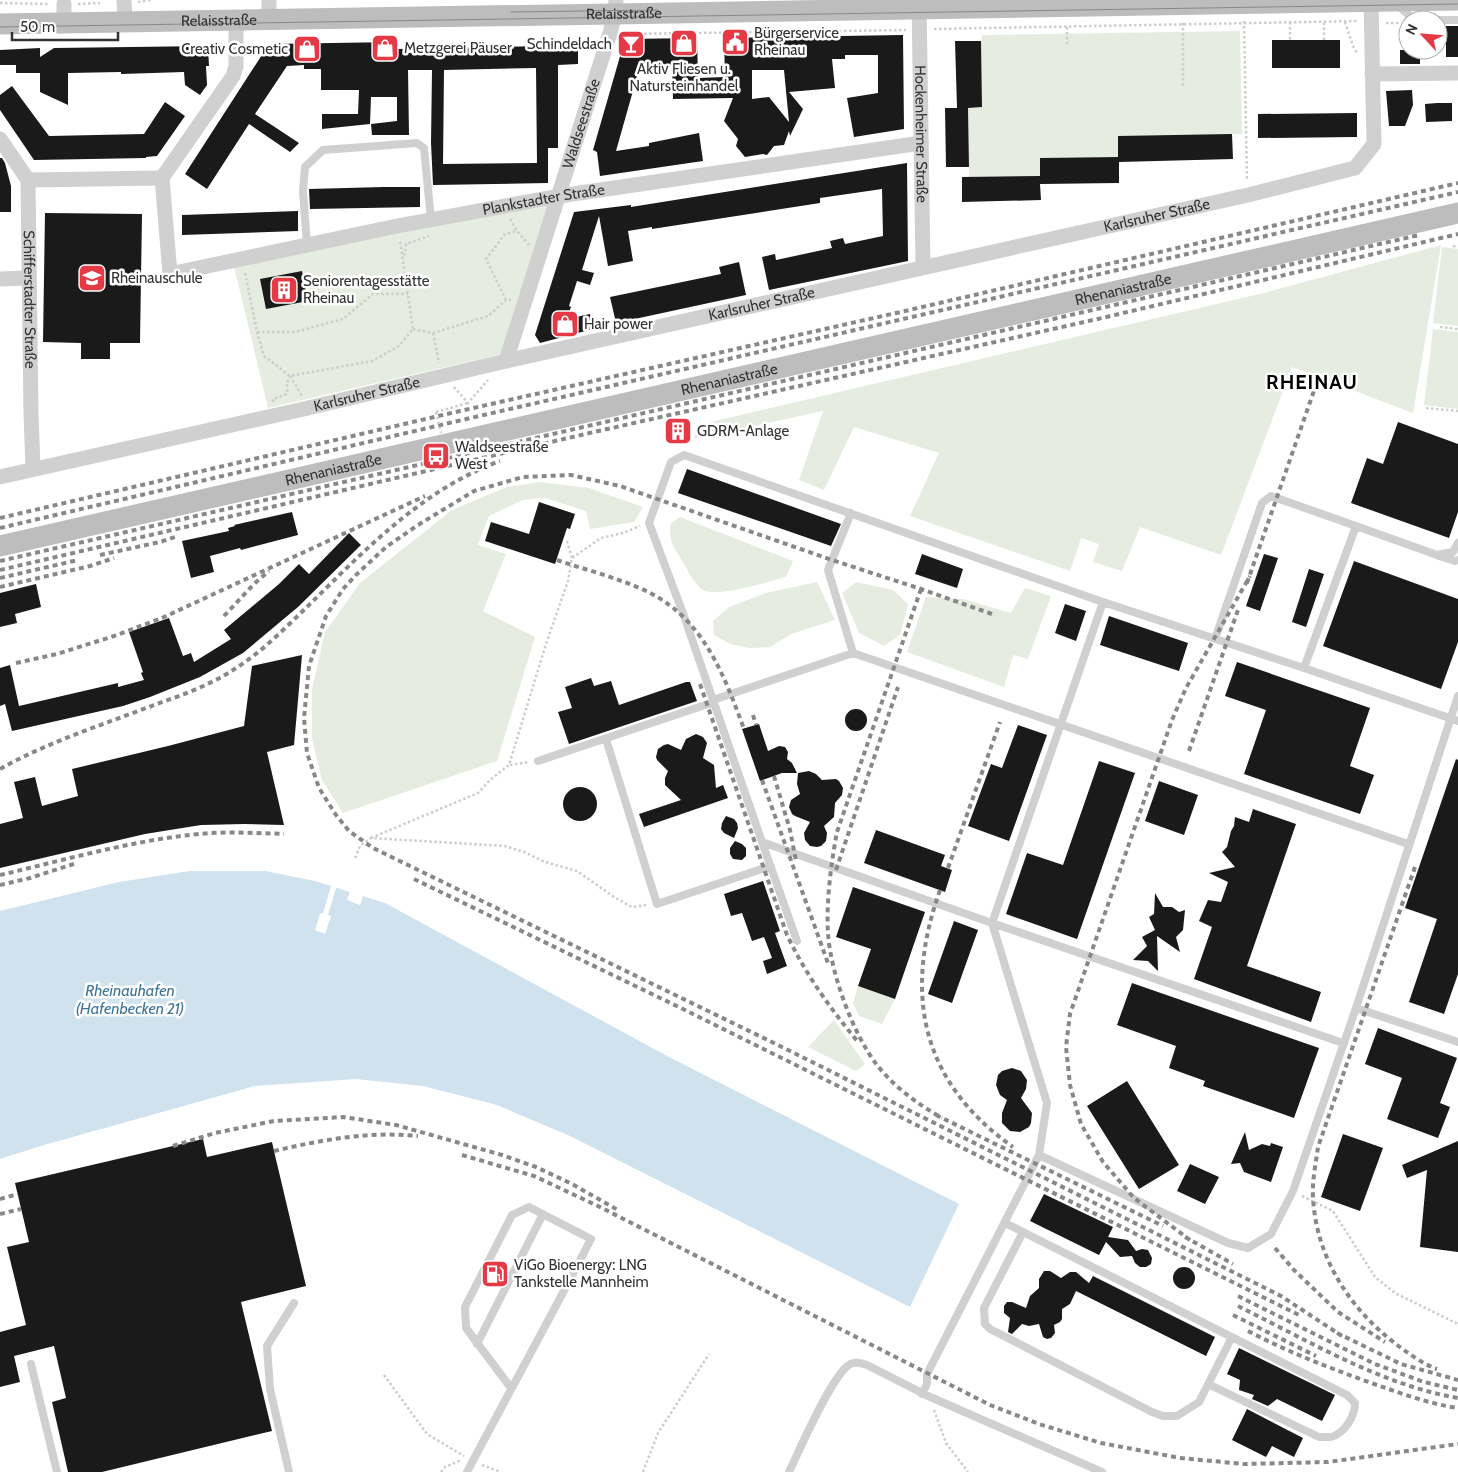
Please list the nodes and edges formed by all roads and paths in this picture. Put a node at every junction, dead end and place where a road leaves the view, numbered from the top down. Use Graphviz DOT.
graph roads {
  1 [pos="124,0"];
  2 [pos="1458,0"];
  3 [pos="1109,3"];
  4 [pos="1293,8"];
  5 [pos="64,9"];
  6 [pos="1407,9"];
  7 [pos="269,10"];
  8 [pos="1371,12"];
  9 [pos="919,13"];
  10 [pos="1244,13"];
  11 [pos="614,16"];
  12 [pos="236,20"];
  13 [pos="125,22"];
  14 [pos="1324,22"];
  15 [pos="0,24"];
  16 [pos="1183,24"];
  17 [pos="1067,26"];
  18 [pos="1290,40"];
  19 [pos="1324,40"];
  20 [pos="1067,45"];
  21 [pos="1458,73"];
  22 [pos="1372,74"];
  23 [pos="1183,86"];
  24 [pos="0,138"];
  25 [pos="921,143"];
  26 [pos="162,178"];
  27 [pos="28,180"];
  28 [pos="1248,195"];
  29 [pos="559,196"];
  30 [pos="502,206"];
  31 [pos="1458,213"];
  32 [pos="431,220"];
  33 [pos="517,232"];
  34 [pos="307,246"];
  35 [pos="1453,246"];
  36 [pos="1458,247"];
  37 [pos="402,252"];
  38 [pos="539,258"];
  39 [pos="242,260"];
  40 [pos="923,268"];
  41 [pos="29,278"];
  42 [pos="0,279"];
  43 [pos="408,294"];
  44 [pos="506,300"];
  45 [pos="511,300"];
  46 [pos="1440,327"];
  47 [pos="414,329"];
  48 [pos="1458,329"];
  49 [pos="257,332"];
  50 [pos="433,333"];
  51 [pos="438,359"];
  52 [pos="506,361"];
  53 [pos="290,376"];
  54 [pos="445,376"];
  55 [pos="468,403"];
  56 [pos="308,408"];
  57 [pos="1426,408"];
  58 [pos="1458,411"];
  59 [pos="274,415"];
  60 [pos="441,433"];
  61 [pos="33,469"];
  62 [pos="0,477"];
  63 [pos="851,513"];
  64 [pos="649,523"];
  65 [pos="1356,526"];
  66 [pos="567,541"];
  67 [pos="1458,543"];
  68 [pos="0,546"];
  69 [pos="1437,555"];
  70 [pos="572,558"];
  71 [pos="1458,560"];
  72 [pos="1103,602"];
  73 [pos="1215,639"];
  74 [pos="853,653"];
  75 [pos="1304,668"];
  76 [pos="1458,696"];
  77 [pos="713,701"];
  78 [pos="1454,720"];
  79 [pos="1061,725"];
  80 [pos="606,739"];
  81 [pos="538,761"];
  82 [pos="509,765"];
  83 [pos="372,838"];
  84 [pos="762,842"];
  85 [pos="1408,844"];
  86 [pos="355,858"];
  87 [pos="771,866"];
  88 [pos="657,904"];
  89 [pos="992,923"];
  90 [pos="796,941"];
  91 [pos="1356,1008"];
  92 [pos="1458,1042"];
  93 [pos="1343,1043"];
  94 [pos="1039,1155"];
  95 [pos="1292,1192"];
  96 [pos="543,1214"];
  97 [pos="1005,1223"];
  98 [pos="1023,1232"];
  99 [pos="294,1304"];
  100 [pos="1458,1324"];
  101 [pos="1232,1337"];
  102 [pos="477,1344"];
  103 [pos="709,1354"];
  104 [pos="31,1364"];
  105 [pos="384,1375"];
  106 [pos="1208,1384"];
  107 [pos="511,1388"];
  108 [pos="925,1395"];
  109 [pos="473,1461"];
  110 [pos="57,1472"];
  111 [pos="289,1472"];
  112 [pos="441,1472"];
  113 [pos="467,1472"];
  114 [pos="501,1472"];
  115 [pos="643,1472"];
  116 [pos="788,1472"];
  117 [pos="968,1472"];
  118 [pos="1102,1472"];
  1 -- 13 [label="street"];
  2 -- 6 [label="street, Relaisstraße"];
  3 -- 9 [label="street, Relaisstraße"];
  3 -- 10 [label="street, Relaisstraße"];
  4 -- 8 [label="street, Relaisstraße"];
  4 -- 10 [label="street, Relaisstraße"];
  4 -- 10 [label="path"];
  4 -- 14 [label="path"];
  4 -- 18 [label="path"];
  5 -- 13 [label="street, Relaisstraße"];
  5 -- 15 [label="street, Relaisstraße"];
  6 -- 8 [label="street, Relaisstraße"];
  6 -- 8 [label="path"];
  7 -- 11 [label="street, Relaisstraße"];
  7 -- 12 [label="street, Relaisstraße"];
  8 -- 14 [label="path"];
  8 -- 22 [label="street, Karlsruher Straße"];
  9 -- 11 [label="street, Relaisstraße"];
  9 -- 11 [label="path"];
  9 -- 17 [label="path"];
  9 -- 25 [label="street, Hockenheimer Straße"];
  10 -- 16 [label="path"];
  10 -- 28 [label="path"];
  11 -- 29 [label="street, Waldseestraße"];
  12 -- 13 [label="street, Relaisstraße"];
  12 -- 26 [label="street"];
  14 -- 19 [label="path"];
  16 -- 17 [label="path"];
  16 -- 23 [label="path"];
  17 -- 20 [label="path"];
  21 -- 22 [label="street"];
  22 -- 28 [label="street, Karlsruher Straße"];
  24 -- 27 [label="street"];
  25 -- 29 [label="street, Plankstadter Straße"];
  25 -- 40 [label="street, Hockenheimer Straße"];
  26 -- 27 [label="street"];
  26 -- 39 [label="street, Plankstadter Straße"];
  27 -- 41 [label="street, Schifferstadter Straße"];
  28 -- 40 [label="street, Karlsruher Straße"];
  29 -- 30 [label="street, Plankstadter Straße"];
  29 -- 38 [label="street, Waldseestraße"];
  30 -- 32 [label="street, Plankstadter Straße"];
  30 -- 33 [label="path"];
  31 -- 68 [label="street, Rhenaniastraße"];
  32 -- 34 [label="street, Plankstadter Straße"];
  32 -- 34 [label="lane"];
  33 -- 38 [label="path"];
  33 -- 44 [label="path"];
  34 -- 39 [label="street, Plankstadter Straße"];
  35 -- 36 [label="path"];
  37 -- 43 [label="path"];
  38 -- 52 [label="street, Waldseestraße"];
  39 -- 49 [label="path"];
  40 -- 52 [label="street, Karlsruher Straße"];
  41 -- 42 [label="street"];
  41 -- 61 [label="street, Schifferstadter Straße"];
  43 -- 47 [label="path"];
  43 -- 49 [label="path"];
  44 -- 45 [label="path"];
  44 -- 50 [label="path"];
  46 -- 48 [label="path"];
  47 -- 50 [label="path"];
  47 -- 53 [label="path"];
  49 -- 53 [label="path"];
  50 -- 51 [label="path"];
  52 -- 54 [label="street, Karlsruher Straße"];
  52 -- 55 [label="path"];
  53 -- 56 [label="path"];
  53 -- 59 [label="path"];
  54 -- 55 [label="path"];
  54 -- 56 [label="street, Karlsruher Straße"];
  55 -- 60 [label="path, bridge"];
  56 -- 59 [label="street, Karlsruher Straße"];
  57 -- 58 [label="path"];
  59 -- 61 [label="street, Karlsruher Straße"];
  61 -- 62 [label="street, Karlsruher Straße"];
  63 -- 64 [label="lane"];
  63 -- 72 [label="lane"];
  63 -- 74 [label="lane"];
  64 -- 70 [label="path"];
  64 -- 77 [label="lane"];
  65 -- 69 [label="lane"];
  65 -- 73 [label="lane"];
  65 -- 75 [label="lane"];
  66 -- 70 [label="path"];
  67 -- 69 [label="lane"];
  69 -- 71 [label="lane"];
  70 -- 82 [label="path"];
  72 -- 73 [label="lane"];
  72 -- 79 [label="lane"];
  73 -- 75 [label="lane"];
  74 -- 77 [label="lane"];
  74 -- 79 [label="lane"];
  75 -- 78 [label="lane"];
  76 -- 78 [label="lane"];
  77 -- 80 [label="lane"];
  77 -- 84 [label="lane"];
  78 -- 85 [label="lane"];
  79 -- 85 [label="lane"];
  79 -- 89 [label="lane"];
  80 -- 81 [label="lane"];
  80 -- 88 [label="lane"];
  81 -- 82 [label="path"];
  82 -- 83 [label="path"];
  83 -- 86 [label="path"];
  83 -- 88 [label="path"];
  84 -- 87 [label="lane"];
  84 -- 89 [label="lane"];
  85 -- 91 [label="lane"];
  87 -- 88 [label="lane"];
  87 -- 90 [label="lane"];
  89 -- 93 [label="lane"];
  89 -- 94 [label="lane"];
  91 -- 92 [label="lane"];
  91 -- 93 [label="lane"];
  93 -- 95 [label="lane"];
  94 -- 95 [label="lane"];
  94 -- 97 [label="lane"];
  95 -- 100 [label="path"];
  96 -- 102 [label="lane"];
  96 -- 102 [label="lane"];
  96 -- 107 [label="lane"];
  97 -- 98 [label="lane"];
  97 -- 108 [label="lane"];
  98 -- 101 [label="lane"];
  98 -- 106 [label="lane"];
  99 -- 111 [label="lane"];
  101 -- 106 [label="lane"];
  101 -- 106 [label="lane"];
  102 -- 107 [label="lane"];
  103 -- 115 [label="path"];
  104 -- 110 [label="lane"];
  105 -- 112 [label="path"];
  107 -- 109 [label="lane"];
  108 -- 116 [label="lane"];
  108 -- 117 [label="path"];
  108 -- 118 [label="lane"];
  109 -- 113 [label="lane"];
  109 -- 114 [label="path"];
}
